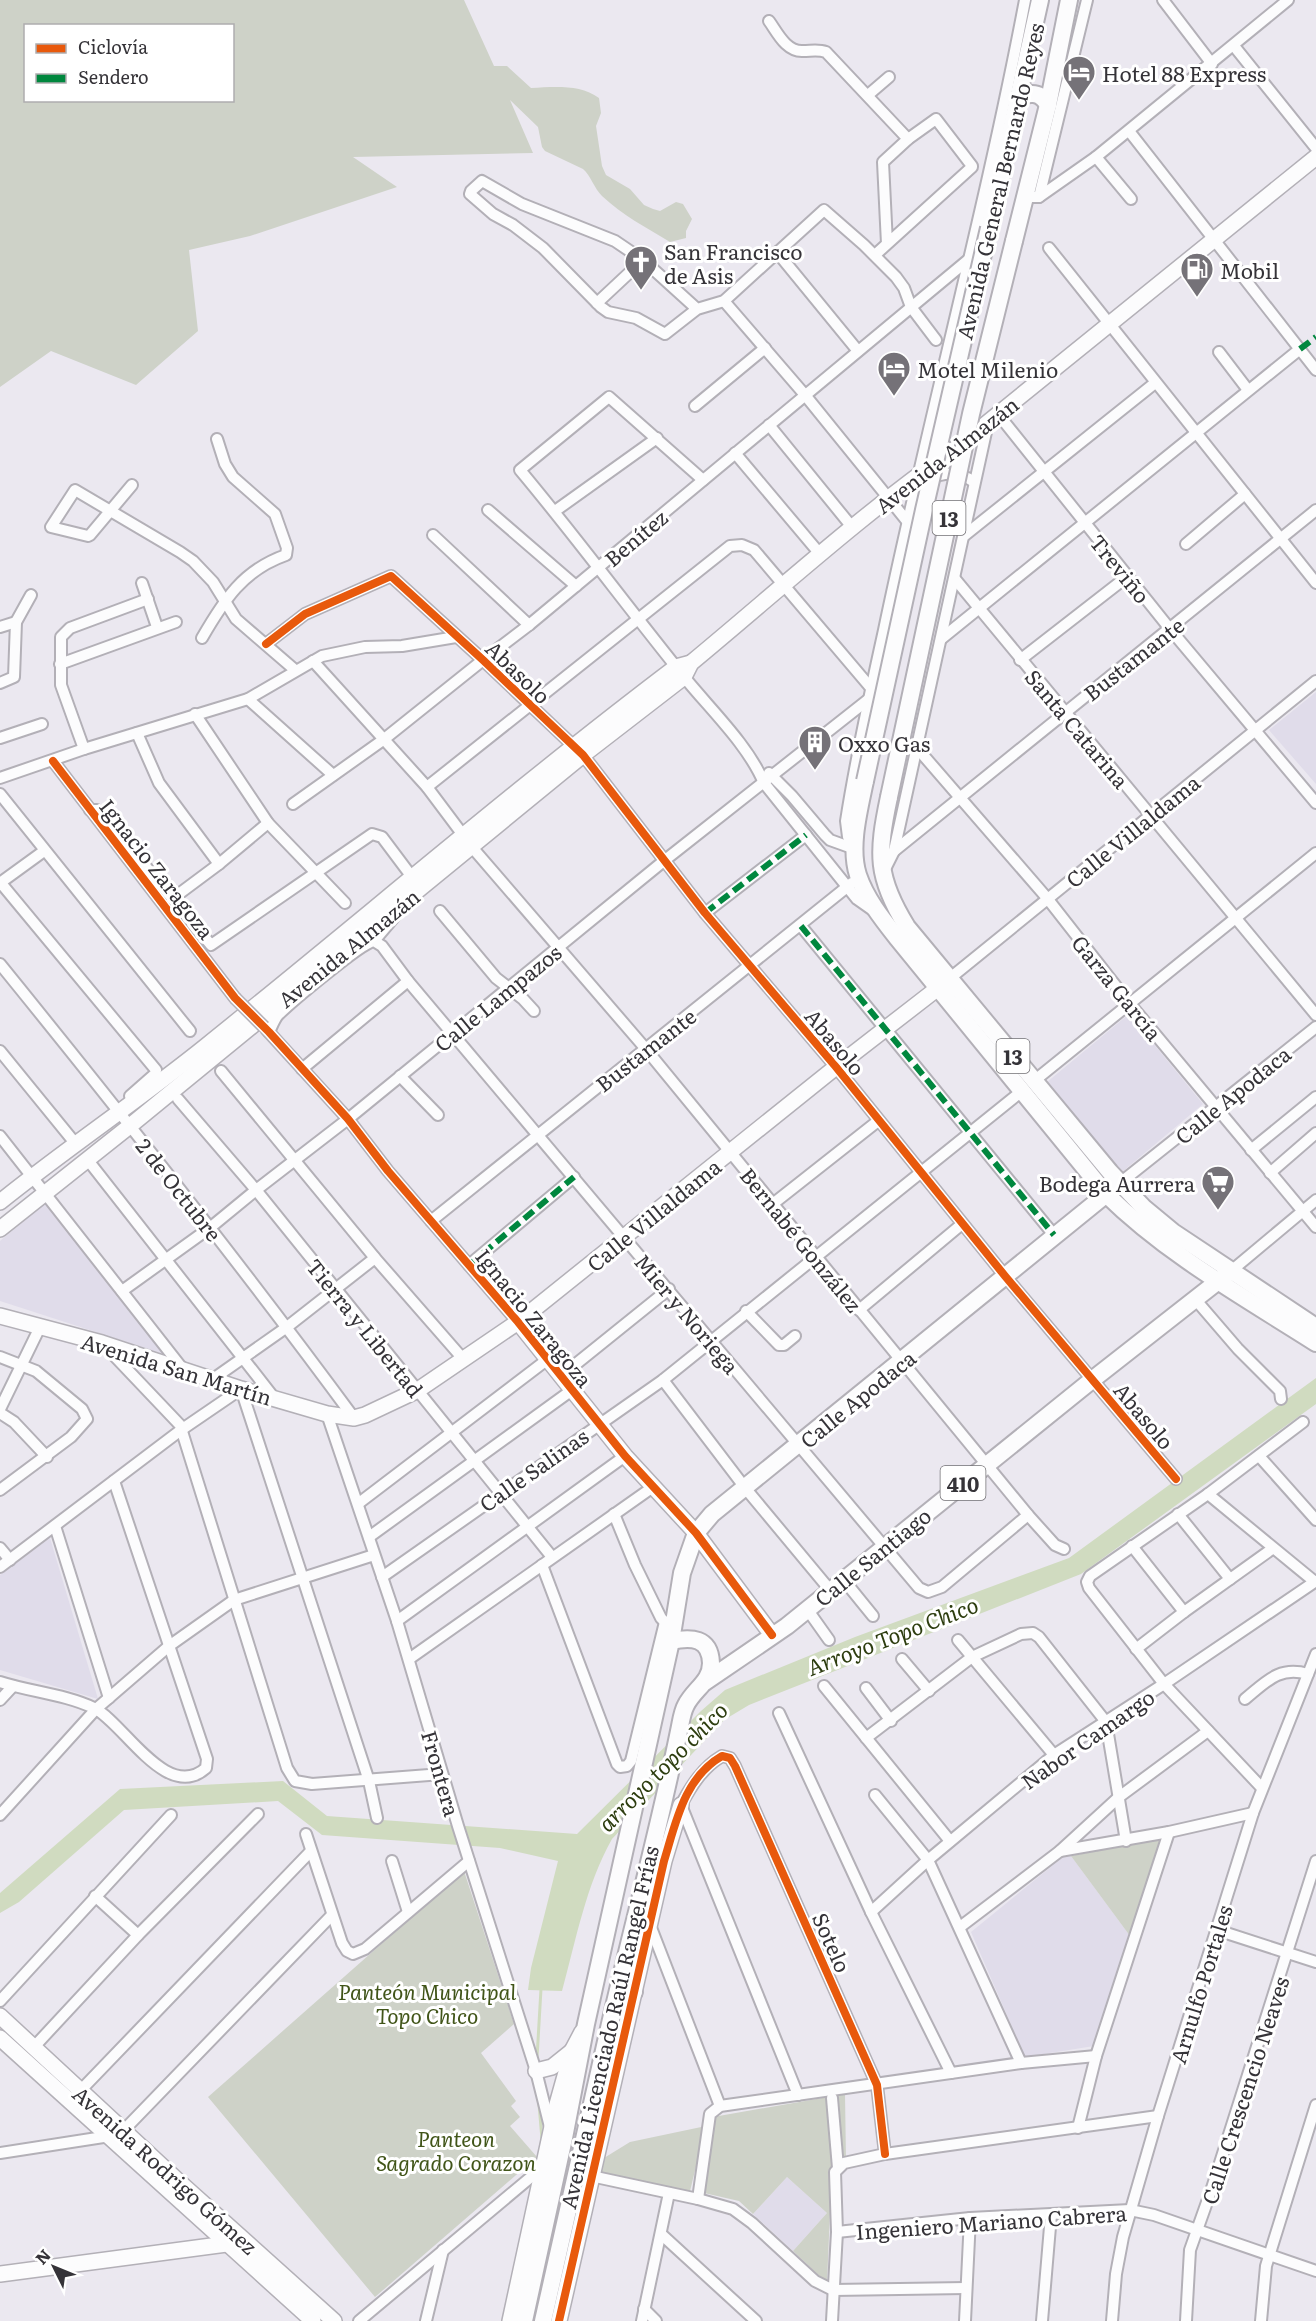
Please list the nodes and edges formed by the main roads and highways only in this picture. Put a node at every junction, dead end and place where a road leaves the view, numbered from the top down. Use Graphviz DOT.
graph roads {
  1 [pos="1040,0"];
  2 [pos="1069,0"];
  3 [pos="1016,99"];
  4 [pos="1048,105"];
  5 [pos="1316,157"];
  6 [pos="467,841"];
  7 [pos="944,984"];
  8 [pos="1028,1086"];
  9 [pos="1120,1183"];
  10 [pos="1106,1194"];
  11 [pos="0,1202"];
  12 [pos="0,1229"];
  13 [pos="1225,1276"];
  14 [pos="0,1316"];
  15 [pos="518,1322"];
  16 [pos="1316,1328"];
  17 [pos="1316,1343"];
  18 [pos="354,1418"];
  19 [pos="696,1533"];
  20 [pos="772,1635"];
  21 [pos="671,1641"];
  22 [pos="705,1682"];
  23 [pos="681,1805"];
  24 [pos="632,1935"];
  25 [pos="634,1992"];
  26 [pos="0,2016"];
  27 [pos="586,2024"];
  28 [pos="0,2038"];
  29 [pos="572,2051"];
  30 [pos="536,2071"];
  31 [pos="117,2134"];
  32 [pos="558,2135"];
  33 [pos="173,2185"];
  34 [pos="246,2241"];
  35 [pos="227,2244"];
  36 [pos="0,2274"];
  37 [pos="313,2321"];
  38 [pos="334,2321"];
  39 [pos="510,2321"];
  40 [pos="524,2321"];
  41 [pos="543,2321"];
  42 [pos="559,2321"];
  1 -- 3 [label="main road, Avenida General Bernardo Reyes / 13"];
  2 -- 4 [label="main road, Avenida General Bernardo Reyes / 13"];
  3 -- 4 [label="main road"];
  3 -- 7 [label="main road, Avenida General Bernardo Reyes / 13, bridge"];
  4 -- 7 [label="main road, Avenida General Bernardo Reyes / 13, bridge"];
  5 -- 6 [label="main road, Avenida Almazán"];
  6 -- 11 [label="main road, Avenida Almazán"];
  6 -- 12 [label="main road, Avenida Almazán"];
  7 -- 8 [label="main road, Avenida General Bernardo Reyes / 13"];
  7 -- 15 [label="main road, Calle Villaldama"];
  8 -- 9 [label="main road, Avenida General Bernardo Reyes / 13"];
  8 -- 10 [label="main road, Avenida General Bernardo Reyes / 13"];
  9 -- 10 [label="main road, Calle Apodaca"];
  9 -- 13 [label="main road, Avenida General Bernardo Reyes / 13"];
  10 -- 13 [label="main road, Avenida General Bernardo Reyes / 13"];
  10 -- 19 [label="main road, Calle Apodaca"];
  13 -- 16 [label="main road, Avenida General Bernardo Reyes / 13"];
  13 -- 17 [label="main road, Avenida General Bernardo Reyes / 13"];
  13 -- 20 [label="main road, Calle Santiago / 410"];
  14 -- 18 [label="main road, Avenida San Martín"];
  15 -- 18 [label="main road, Calle Villaldama"];
  15 -- 19 [label="main road, Ignacio Zaragoza"];
  19 -- 20 [label="main road, Ignacio Zaragoza"];
  19 -- 21 [label="main road, Calle Apodaca"];
  20 -- 22 [label="main road, Calle Santiago / 410"];
  21 -- 22 [label="main road"];
  21 -- 27 [label="main road, Calle Apodaca"];
  22 -- 24 [label="main road, 410"];
  23 -- 25 [label="main road, Avenida Licenciado Raúl Rangel Frías"];
  24 -- 25 [label="main road"];
  24 -- 41 [label="main road, 410"];
  25 -- 42 [label="main road, Avenida Licenciado Raúl Rangel Frías"];
  26 -- 31 [label="main road, Avenida Rodrigo Gómez"];
  27 -- 29 [label="main road, Avenida Licenciado Raúl Rangel Frías"];
  27 -- 32 [label="main road, Calle Apodaca"];
  28 -- 31 [label="main road, Avenida Rodrigo Gómez"];
  29 -- 30 [label="main road"];
  29 -- 32 [label="main road, Avenida Licenciado Raúl Rangel Frías"];
  31 -- 33 [label="main road, Avenida Rodrigo Gómez"];
  32 -- 39 [label="main road, Avenida Licenciado Raúl Rangel Frías"];
  32 -- 40 [label="main road, Calle Apodaca"];
  33 -- 34 [label="main road, Avenida Rodrigo Gómez"];
  33 -- 35 [label="main road, Avenida Rodrigo Gómez"];
  34 -- 35 [label="main road"];
  34 -- 38 [label="main road, Avenida Rodrigo Gómez"];
  35 -- 36 [label="main road"];
  35 -- 37 [label="main road, Avenida Rodrigo Gómez"];
}
